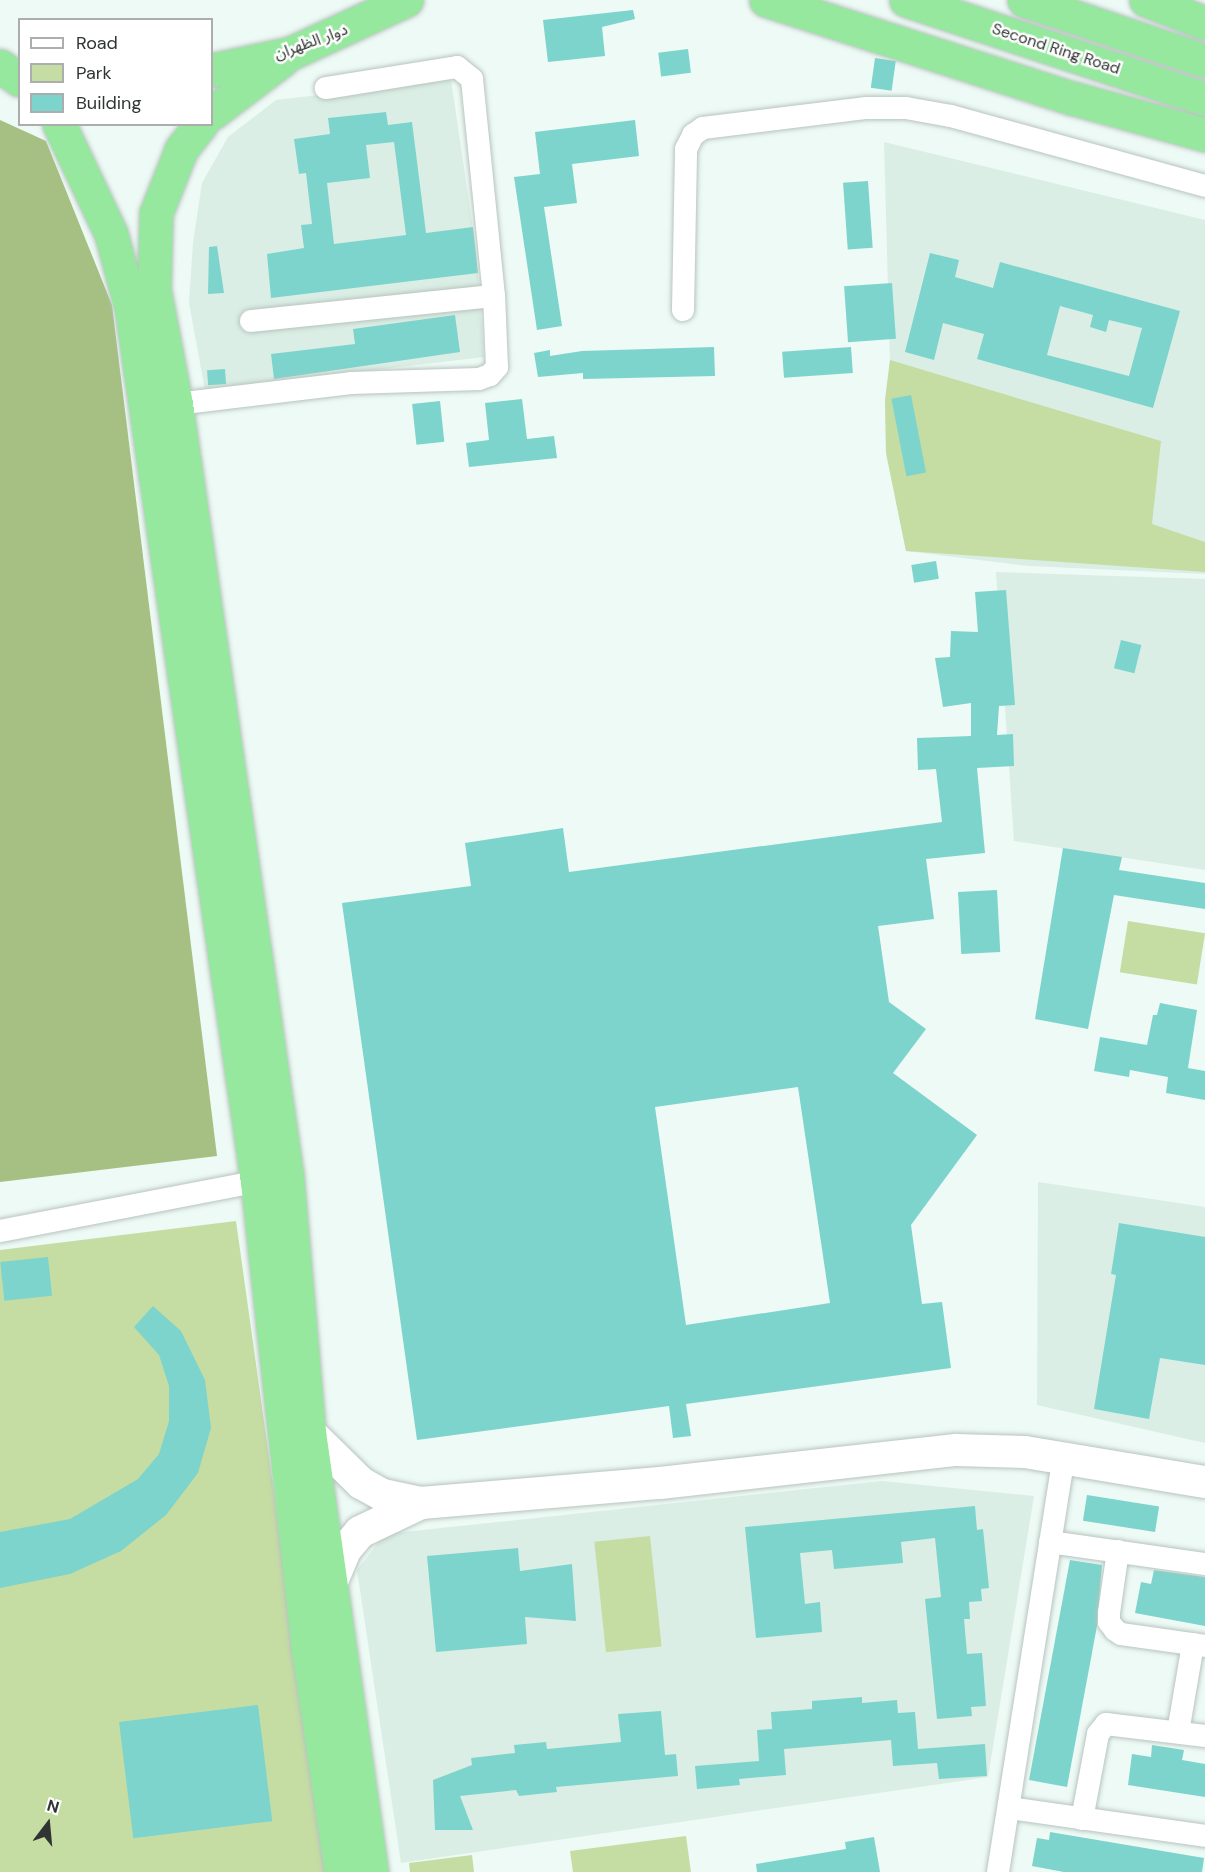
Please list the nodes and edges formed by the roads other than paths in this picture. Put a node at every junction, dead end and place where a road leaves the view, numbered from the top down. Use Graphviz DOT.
graph roads {
  1 [pos="406,0"];
  2 [pos="766,0"];
  3 [pos="906,0"];
  4 [pos="1024,0"];
  5 [pos="1146,0"];
  6 [pos="1205,23"];
  7 [pos="291,53"];
  8 [pos="1205,62"];
  9 [pos="0,64"];
  10 [pos="18,66"];
  11 [pos="213,70"];
  12 [pos="18,78"];
  13 [pos="326,88"];
  14 [pos="1205,99"];
  15 [pos="213,112"];
  16 [pos="59,126"];
  17 [pos="199,126"];
  18 [pos="1205,135"];
  19 [pos="1205,186"];
  20 [pos="494,296"];
  21 [pos="683,310"];
  22 [pos="250,321"];
  23 [pos="177,404"];
  24 [pos="272,1179"];
  25 [pos="0,1231"];
  26 [pos="309,1432"];
  27 [pos="1063,1460"];
  28 [pos="1205,1482"];
  29 [pos="422,1503"];
  30 [pos="1050,1542"];
  31 [pos="1118,1551"];
  32 [pos="1205,1564"];
  33 [pos="330,1586"];
  34 [pos="1199,1645"];
  35 [pos="1178,1732"];
  36 [pos="1205,1736"];
  37 [pos="1009,1808"];
  38 [pos="1082,1819"];
  39 [pos="1205,1836"];
  40 [pos="341,1872"];
  41 [pos="372,1872"];
  42 [pos="998,1872"];
  1 -- 7 [label="highway, دوار الظهران"];
  2 -- 18 [label="highway"];
  3 -- 14 [label="highway, Second Ring Road"];
  4 -- 8 [label="highway"];
  5 -- 6 [label="highway"];
  7 -- 11 [label="highway, دوار الظهران"];
  7 -- 15 [label="highway"];
  9 -- 10 [label="highway"];
  9 -- 12 [label="highway"];
  13 -- 20 [label="street"];
  16 -- 24 [label="highway"];
  17 -- 23 [label="highway"];
  19 -- 21 [label="street"];
  20 -- 22 [label="street"];
  20 -- 23 [label="street"];
  23 -- 24 [label="highway"];
  24 -- 25 [label="street"];
  24 -- 26 [label="highway"];
  24 -- 40 [label="highway"];
  26 -- 29 [label="street"];
  26 -- 33 [label="highway"];
  27 -- 28 [label="street"];
  27 -- 29 [label="street"];
  27 -- 30 [label="street"];
  29 -- 33 [label="street"];
  30 -- 31 [label="street"];
  30 -- 37 [label="street"];
  31 -- 32 [label="street"];
  31 -- 34 [label="street"];
  33 -- 41 [label="highway"];
  34 -- 35 [label="street"];
  35 -- 36 [label="street"];
  35 -- 38 [label="street"];
  37 -- 38 [label="street"];
  37 -- 42 [label="street"];
  38 -- 39 [label="street"];
}
